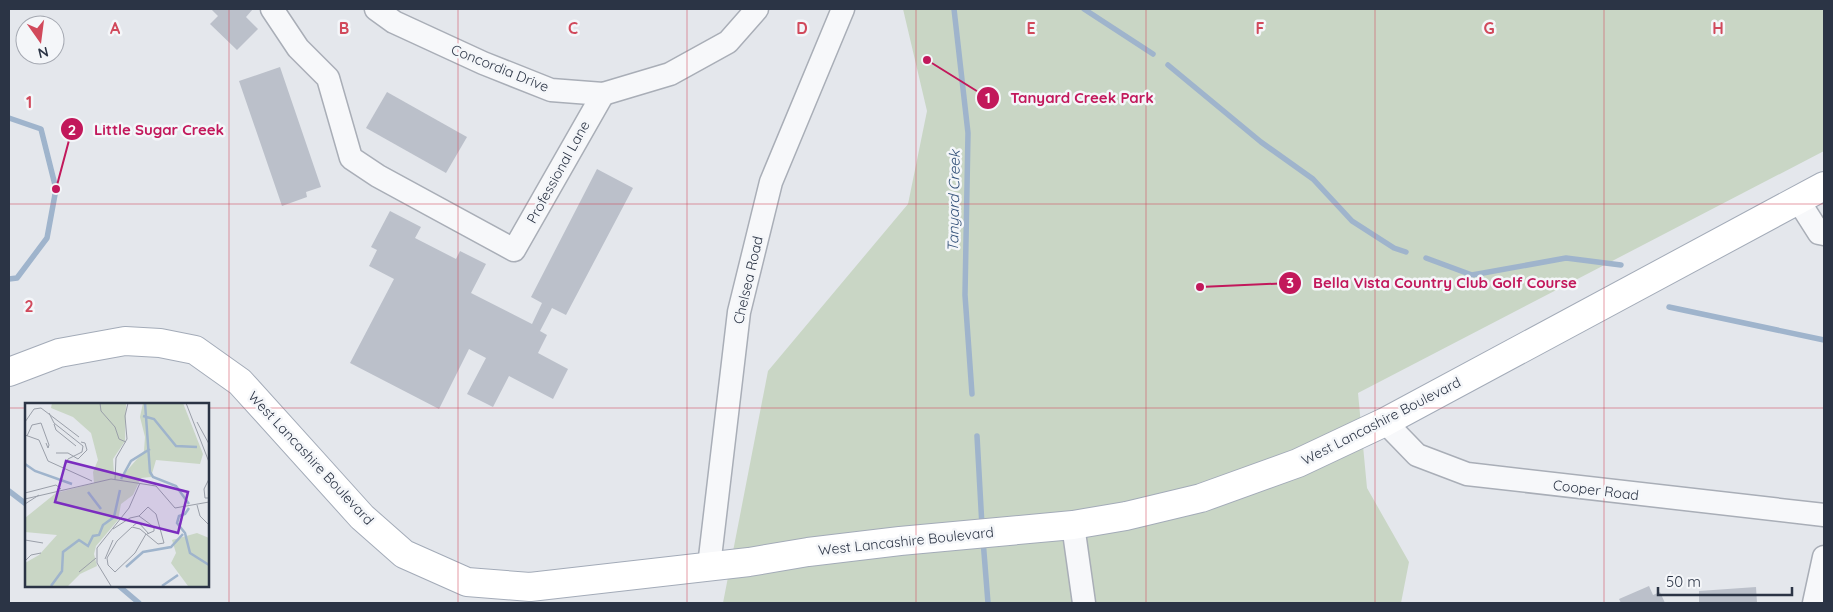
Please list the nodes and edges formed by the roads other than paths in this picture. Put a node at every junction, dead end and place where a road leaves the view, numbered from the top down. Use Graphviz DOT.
graph roads {
  1 [pos="272,9"];
  2 [pos="376,9"];
  3 [pos="757,9"];
  4 [pos="843,9"];
  5 [pos="603,94"];
  6 [pos="1824,186"];
  7 [pos="1798,200"];
  8 [pos="1824,234"];
  9 [pos="9,372"];
  10 [pos="1385,422"];
  11 [pos="1824,515"];
  12 [pos="1061,526"];
  13 [pos="1824,557"];
  14 [pos="709,566"];
  15 [pos="1084,603"];
  16 [pos="1814,603"];
  1 -- 5 [label="street, Professional Lane"];
  2 -- 5 [label="street, Concordia Drive"];
  3 -- 5 [label="street, Concordia Drive"];
  4 -- 14 [label="street, Chelsea Road"];
  6 -- 7 [label="main road, West Lancashire Boulevard"];
  7 -- 8 [label="street"];
  7 -- 10 [label="main road, West Lancashire Boulevard"];
  9 -- 14 [label="main road, West Lancashire Boulevard"];
  10 -- 11 [label="street, Cooper Road"];
  10 -- 12 [label="main road, West Lancashire Boulevard"];
  12 -- 14 [label="main road, West Lancashire Boulevard"];
  12 -- 15 [label="street"];
  13 -- 16 [label="street"];
}
